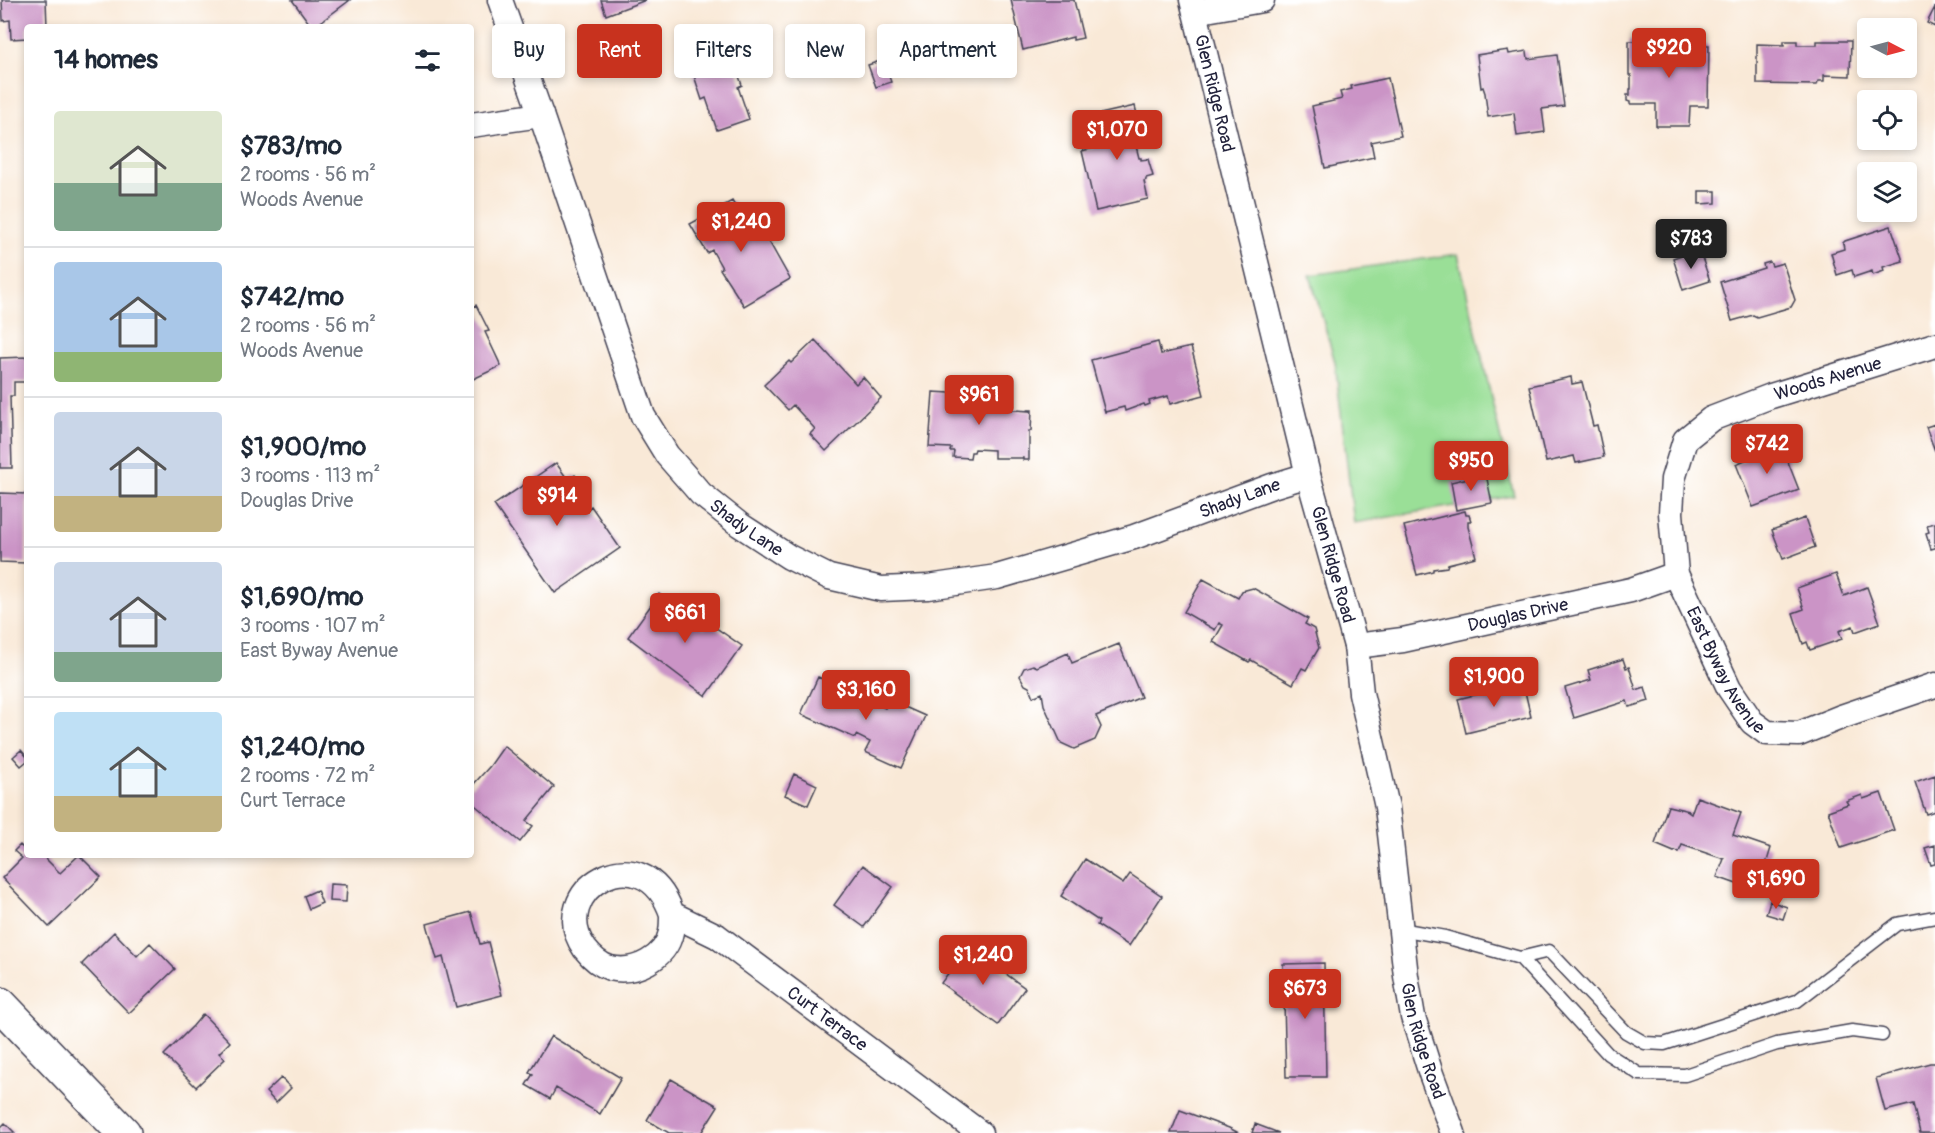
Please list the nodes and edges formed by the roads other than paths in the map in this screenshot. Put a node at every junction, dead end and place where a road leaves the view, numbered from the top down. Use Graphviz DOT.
graph roads {
  1 [pos="500,0"];
  2 [pos="1262,0"];
  3 [pos="1193,6"];
  4 [pos="542,115"];
  5 [pos="474,125"];
  6 [pos="1935,345"];
  7 [pos="1308,475"];
  8 [pos="1676,574"];
  9 [pos="1356,646"];
  10 [pos="1935,685"];
  11 [pos="672,914"];
  12 [pos="1935,917"];
  13 [pos="1400,929"];
  14 [pos="1520,958"];
  15 [pos="0,1004"];
  16 [pos="1882,1035"];
  17 [pos="124,1133"];
  18 [pos="980,1133"];
  19 [pos="1453,1133"];
  1 -- 4 [label="street, Shady Lane"];
  2 -- 3 [label="street"];
  3 -- 7 [label="street, Glen Ridge Road"];
  4 -- 5 [label="street"];
  4 -- 7 [label="street, Shady Lane"];
  6 -- 8 [label="street, Woods Avenue"];
  7 -- 9 [label="street, Glen Ridge Road"];
  8 -- 9 [label="street, Douglas Drive"];
  8 -- 10 [label="street, East Byway Avenue"];
  9 -- 13 [label="street, Glen Ridge Road"];
  11 -- 11 [label="street"];
  11 -- 18 [label="street, Curt Terrace"];
  12 -- 14 [label="lane"];
  13 -- 14 [label="lane"];
  13 -- 19 [label="street, Glen Ridge Road"];
  14 -- 16 [label="lane"];
  15 -- 17 [label="main road"];
}
